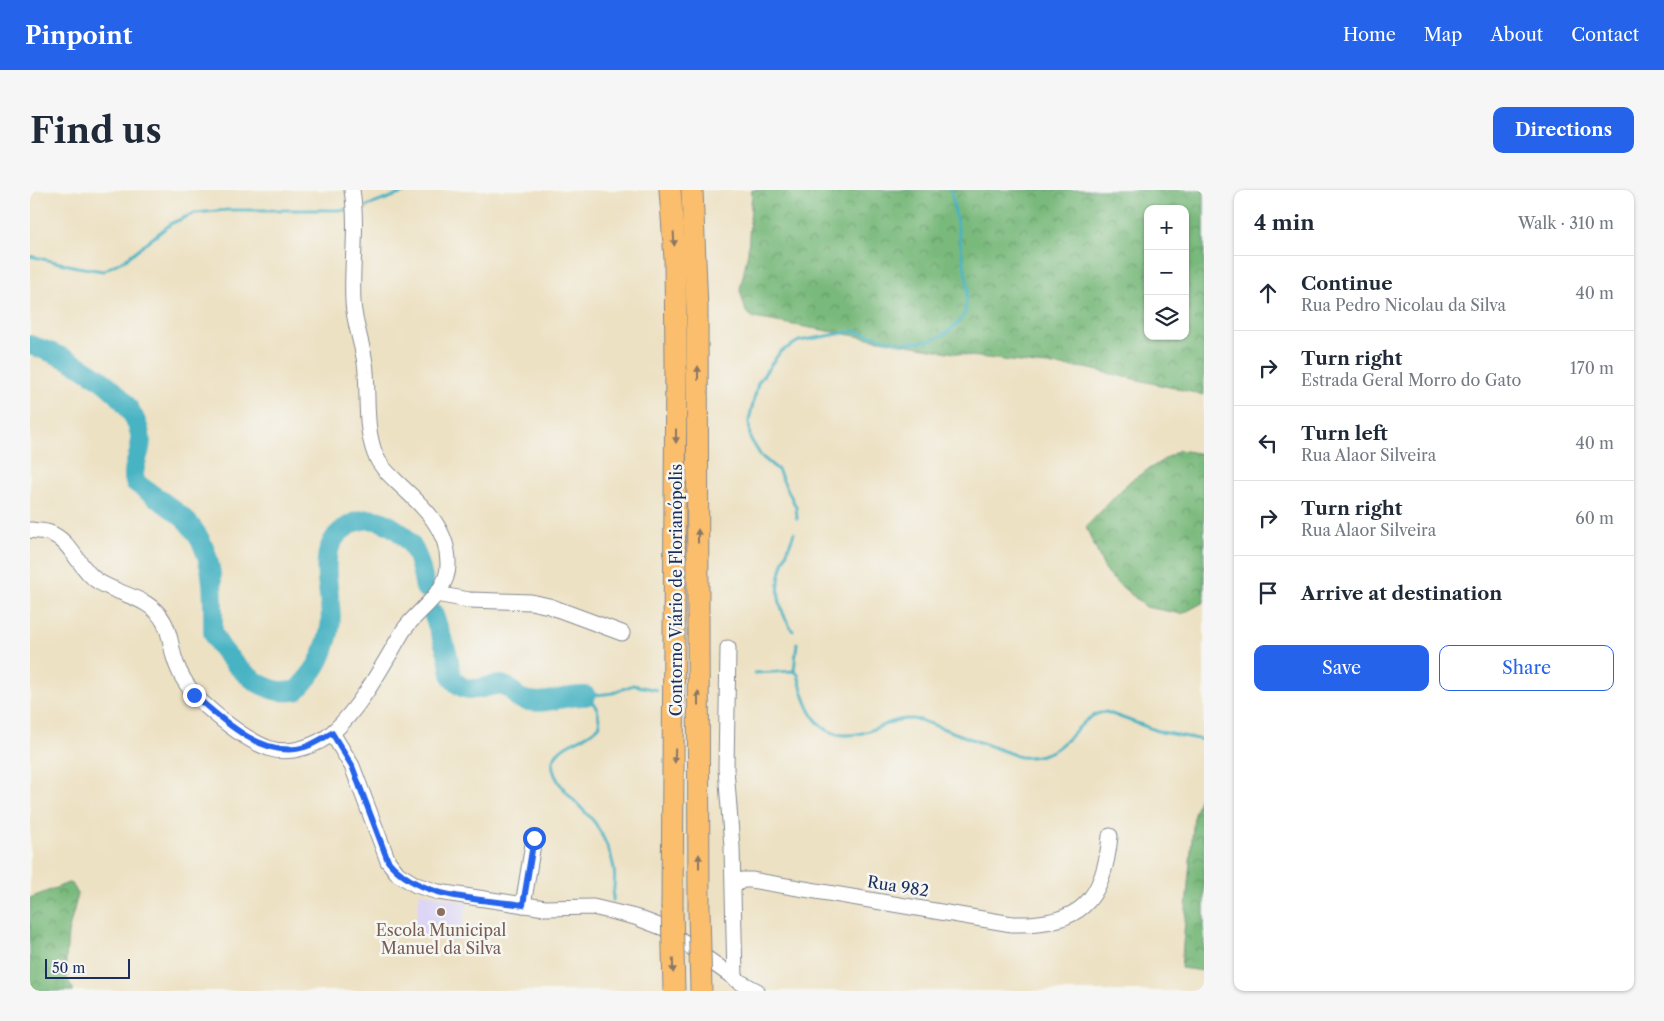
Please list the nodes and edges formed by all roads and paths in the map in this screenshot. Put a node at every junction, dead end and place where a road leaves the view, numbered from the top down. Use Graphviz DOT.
graph roads {
  1 [pos="352,190"];
  2 [pos="670,190"];
  3 [pos="692,190"];
  4 [pos="30,530"];
  5 [pos="436,594"];
  6 [pos="622,633"];
  7 [pos="728,648"];
  8 [pos="332,733"];
  9 [pos="1110,836"];
  10 [pos="534,838"];
  11 [pos="734,886"];
  12 [pos="523,905"];
  13 [pos="735,979"];
  14 [pos="674,991"];
  15 [pos="700,991"];
  16 [pos="757,991"];
  1 -- 5 [label="street"];
  2 -- 14 [label="highway, Contorno Viário de Florianópolis, one-way, bridge"];
  15 -- 3 [label="highway, Contorno Viário de Florianópolis, one-way, bridge"];
  4 -- 8 [label="street"];
  5 -- 6 [label="street"];
  5 -- 8 [label="street"];
  7 -- 11 [label="street"];
  8 -- 12 [label="street"];
  9 -- 11 [label="street, Rua 982"];
  10 -- 12 [label="street"];
  11 -- 13 [label="street"];
  12 -- 13 [label="street"];
  13 -- 16 [label="street"];
}
